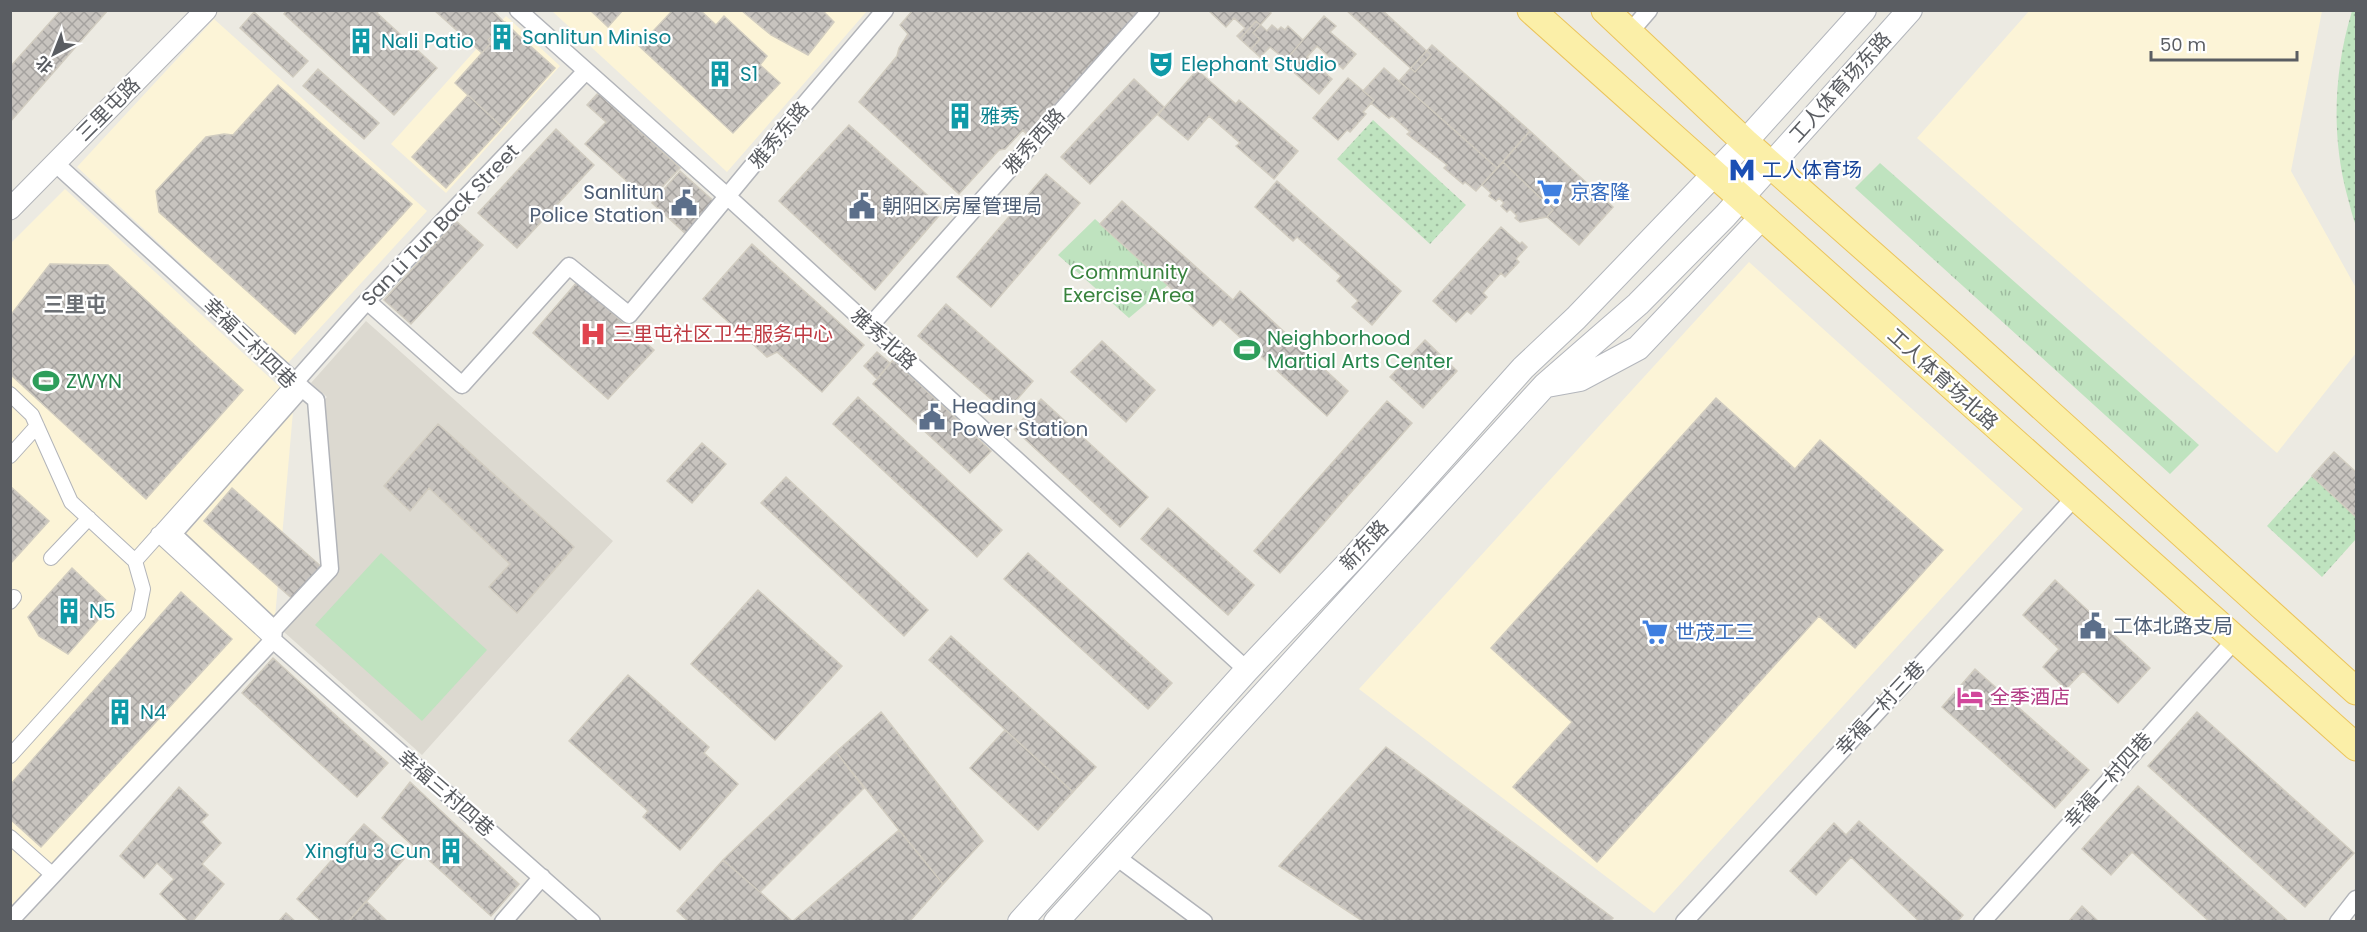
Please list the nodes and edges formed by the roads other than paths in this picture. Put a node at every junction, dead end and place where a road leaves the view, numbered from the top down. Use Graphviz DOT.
graph roads {
  1 [pos="518,10"];
  2 [pos="885,10"];
  3 [pos="1151,10"];
  4 [pos="1531,10"];
  5 [pos="1605,10"];
  6 [pos="1649,10"];
  7 [pos="1864,10"];
  8 [pos="1910,10"];
  9 [pos="200,13"];
  10 [pos="1630,32"];
  11 [pos="586,71"];
  12 [pos="1745,142"];
  13 [pos="55,163"];
  14 [pos="1771,164"];
  15 [pos="1714,174"];
  16 [pos="728,196"];
  17 [pos="1740,197"];
  18 [pos="10,209"];
  19 [pos="1762,217"];
  20 [pos="367,301"];
  21 [pos="870,326"];
  22 [pos="299,385"];
  23 [pos="1545,385"];
  24 [pos="10,394"];
  25 [pos="37,426"];
  26 [pos="10,456"];
  27 [pos="2076,496"];
  28 [pos="89,518"];
  29 [pos="159,534"];
  30 [pos="51,558"];
  31 [pos="135,561"];
  32 [pos="274,635"];
  33 [pos="2236,639"];
  34 [pos="1247,670"];
  35 [pos="2356,691"];
  36 [pos="2356,747"];
  37 [pos="10,756"];
  38 [pos="10,837"];
  39 [pos="1115,856"];
  40 [pos="53,875"];
  41 [pos="542,877"];
  42 [pos="2356,899"];
  43 [pos="10,921"];
  44 [pos="503,921"];
  45 [pos="592,921"];
  46 [pos="1020,921"];
  47 [pos="1056,921"];
  48 [pos="1204,921"];
  49 [pos="1684,921"];
  50 [pos="1982,921"];
  51 [pos="2338,921"];
  1 -- 11 [label="street, 雅秀北路"];
  2 -- 16 [label="street, 雅秀东路"];
  3 -- 21 [label="street, 雅秀西路"];
  4 -- 15 [label="main road, 工人体育场北路"];
  5 -- 10 [label="main road"];
  6 -- 10 [label="street"];
  7 -- 12 [label="main road, 工人体育场东路"];
  8 -- 14 [label="main road, 工人体育场东路"];
  9 -- 13 [label="street, 三里屯路"];
  10 -- 12 [label="main road"];
  11 -- 16 [label="street, 雅秀北路"];
  11 -- 20 [label="street, San Li Tun Back Street"];
  12 -- 14 [label="main road"];
  12 -- 15 [label="main road, 工人体育场东路"];
  13 -- 18 [label="street, 三里屯路"];
  13 -- 22 [label="street, 幸福三村四巷"];
  14 -- 17 [label="main road, 工人体育场东路"];
  14 -- 35 [label="main road"];
  15 -- 17 [label="main road, 工人体育场北路"];
  15 -- 34 [label="main road, 新东路"];
  16 -- 20 [label="street, 雅秀东路"];
  16 -- 21 [label="street, 雅秀北路"];
  17 -- 19 [label="main road, 工人体育场北路"];
  17 -- 23 [label="main road, 新东路"];
  19 -- 23 [label="main road"];
  19 -- 27 [label="main road, 工人体育场北路"];
  20 -- 22 [label="street, San Li Tun Back Street"];
  21 -- 34 [label="street, 雅秀北路"];
  22 -- 29 [label="street"];
  22 -- 32 [label="street"];
  22 -- 32 [label="street, 幸福三村四巷"];
  23 -- 39 [label="main road, 新东路"];
  24 -- 25 [label="street"];
  25 -- 26 [label="street"];
  25 -- 28 [label="street"];
  27 -- 33 [label="main road, 工人体育场北路"];
  27 -- 49 [label="street, 幸福一村三巷"];
  28 -- 30 [label="street"];
  28 -- 31 [label="street"];
  29 -- 31 [label="street"];
  29 -- 32 [label="street"];
  31 -- 37 [label="street"];
  32 -- 40 [label="street"];
  32 -- 41 [label="street, 幸福三村四巷"];
  33 -- 36 [label="main road, 工人体育场北路"];
  33 -- 50 [label="street, 幸福一村四巷"];
  34 -- 46 [label="main road, 新东路"];
  38 -- 40 [label="street"];
  39 -- 47 [label="main road, 新东路"];
  39 -- 48 [label="street"];
  40 -- 43 [label="street"];
  41 -- 44 [label="street"];
  41 -- 45 [label="street, 幸福三村四巷"];
  42 -- 51 [label="street"];
}
